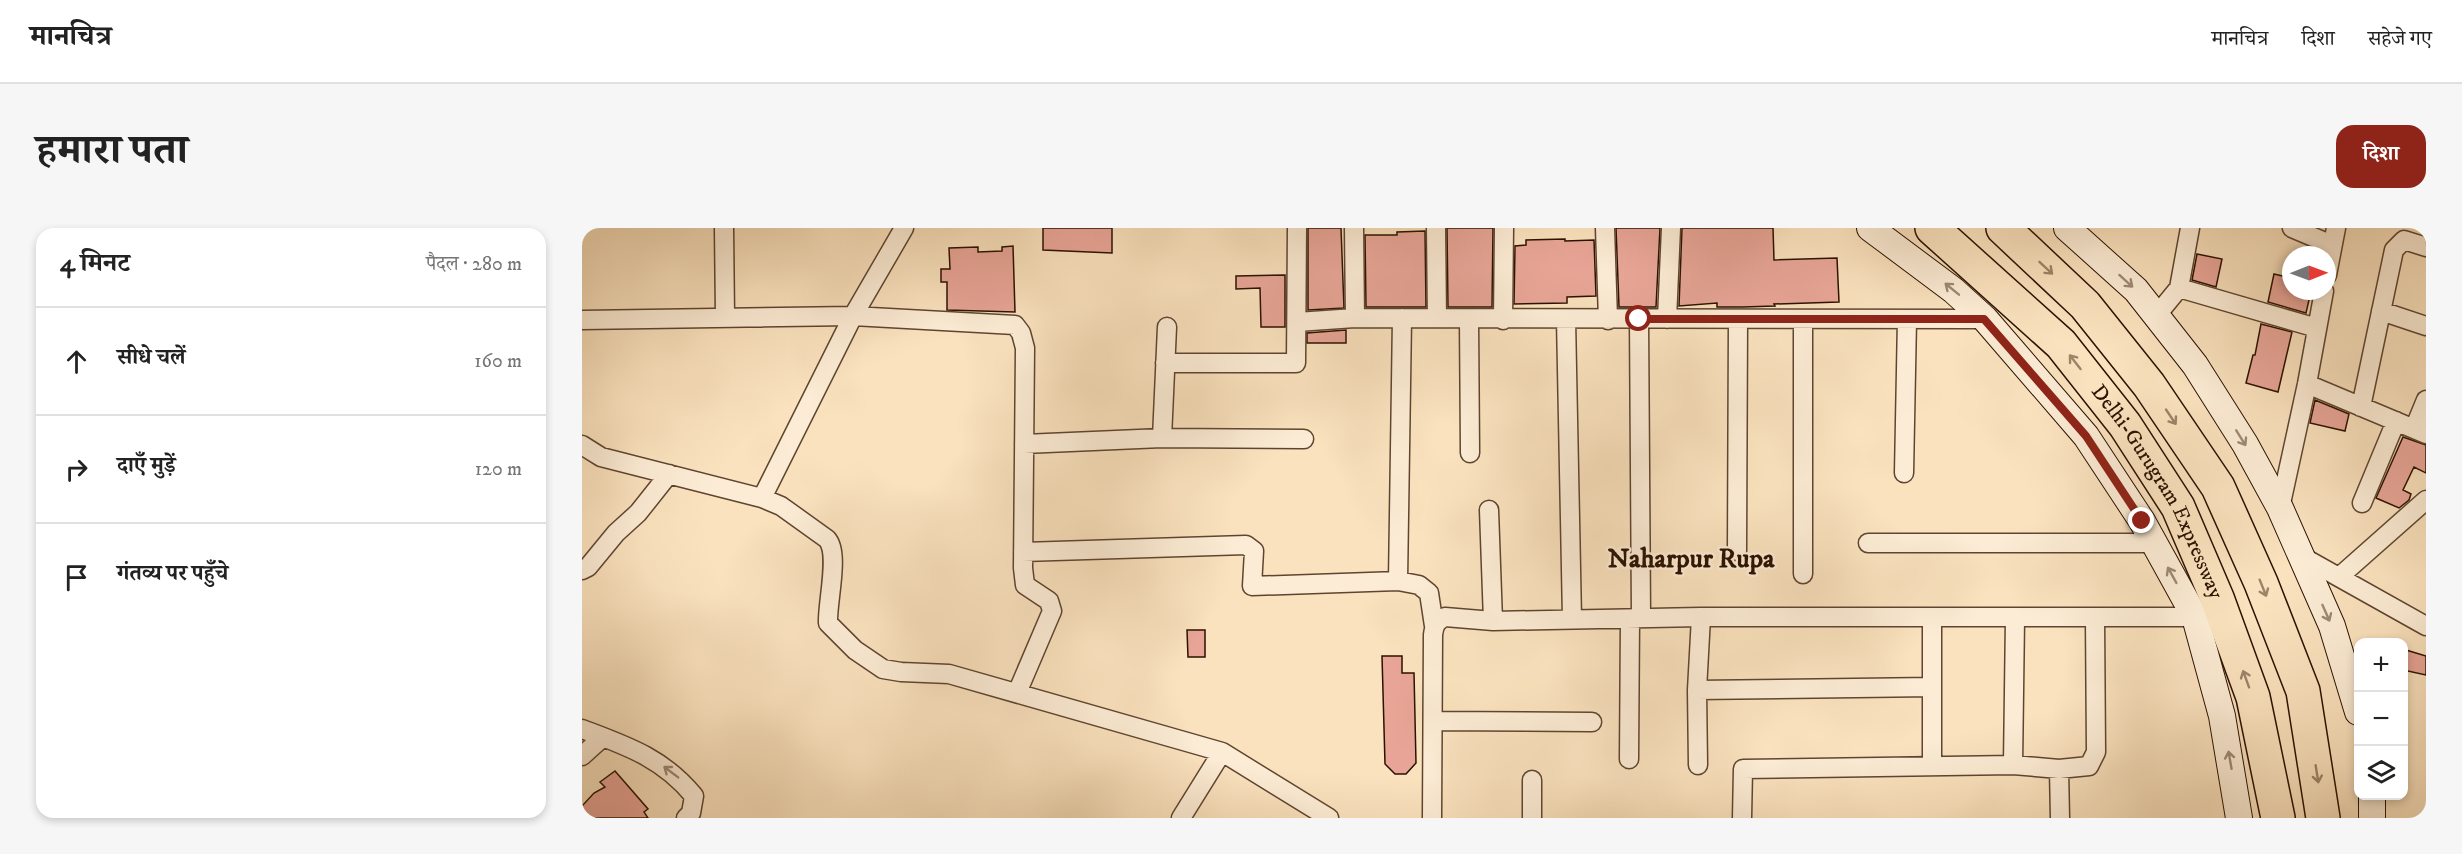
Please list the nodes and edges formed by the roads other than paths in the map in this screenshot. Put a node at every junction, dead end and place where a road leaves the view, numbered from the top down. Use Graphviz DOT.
graph roads {
  1 [pos="724,228"];
  2 [pos="904,228"];
  3 [pos="1297,228"];
  4 [pos="1354,228"];
  5 [pos="1436,228"];
  6 [pos="1504,228"];
  7 [pos="1605,228"];
  8 [pos="1671,228"];
  9 [pos="1870,228"];
  10 [pos="1932,228"];
  11 [pos="2003,228"];
  12 [pos="2067,228"];
  13 [pos="2190,228"];
  14 [pos="2292,228"];
  15 [pos="2334,237"];
  16 [pos="2426,247"];
  17 [pos="2179,288"];
  18 [pos="2323,300"];
  19 [pos="2380,311"];
  20 [pos="853,316"];
  21 [pos="2156,316"];
  22 [pos="725,317"];
  23 [pos="1355,318"];
  24 [pos="1401,318"];
  25 [pos="1437,318"];
  26 [pos="1469,319"];
  27 [pos="1566,319"];
  28 [pos="1639,319"];
  29 [pos="1667,319"];
  30 [pos="1738,319"];
  31 [pos="1803,319"];
  32 [pos="1907,319"];
  33 [pos="1984,319"];
  34 [pos="582,320"];
  35 [pos="1503,320"];
  36 [pos="1608,320"];
  37 [pos="1297,322"];
  38 [pos="2426,326"];
  39 [pos="1167,327"];
  40 [pos="2318,328"];
  41 [pos="1165,363"];
  42 [pos="2307,384"];
  43 [pos="2426,400"];
  44 [pos="2361,406"];
  45 [pos="2396,421"];
  46 [pos="2420,431"];
  47 [pos="1162,438"];
  48 [pos="1304,439"];
  49 [pos="1024,444"];
  50 [pos="582,445"];
  51 [pos="1470,453"];
  52 [pos="1904,473"];
  53 [pos="669,474"];
  54 [pos="762,498"];
  55 [pos="2426,500"];
  56 [pos="2362,503"];
  57 [pos="2280,508"];
  58 [pos="1489,510"];
  59 [pos="1868,543"];
  60 [pos="2155,543"];
  61 [pos="1737,551"];
  62 [pos="1023,552"];
  63 [pos="2301,556"];
  64 [pos="582,570"];
  65 [pos="1803,574"];
  66 [pos="2339,577"];
  67 [pos="1398,581"];
  68 [pos="1701,617"];
  69 [pos="2195,617"];
  70 [pos="1636,618"];
  71 [pos="1932,618"];
  72 [pos="2015,618"];
  73 [pos="2095,618"];
  74 [pos="1572,619"];
  75 [pos="1493,621"];
  76 [pos="2426,626"];
  77 [pos="1434,627"];
  78 [pos="1932,687"];
  79 [pos="1697,690"];
  80 [pos="1017,693"];
  81 [pos="2354,699"];
  82 [pos="1433,721"];
  83 [pos="1592,722"];
  84 [pos="582,729"];
  85 [pos="603,737"];
  86 [pos="1222,752"];
  87 [pos="582,756"];
  88 [pos="1629,759"];
  89 [pos="1698,765"];
  90 [pos="2013,765"];
  91 [pos="1932,766"];
  92 [pos="2059,769"];
  93 [pos="1532,780"];
  94 [pos="2372,800"];
  95 [pos="686,818"];
  96 [pos="1180,818"];
  97 [pos="1329,818"];
  98 [pos="1431,818"];
  99 [pos="1532,818"];
  100 [pos="1742,818"];
  101 [pos="2060,818"];
  102 [pos="2239,818"];
  103 [pos="2278,818"];
  104 [pos="2323,818"];
  105 [pos="2372,818"];
  1 -- 22 [label="street"];
  2 -- 20 [label="street"];
  3 -- 37 [label="street"];
  4 -- 23 [label="street"];
  5 -- 25 [label="street"];
  6 -- 35 [label="street"];
  7 -- 36 [label="street"];
  8 -- 29 [label="street"];
  33 -- 9 [label="main road, one-way"];
  103 -- 10 [label="highway, Delhi-Gurugram Expressway, one-way"];
  11 -- 104 [label="highway, one-way"];
  12 -- 21 [label="main road, one-way"];
  13 -- 17 [label="street"];
  14 -- 15 [label="street"];
  16 -- 19 [label="street"];
  17 -- 21 [label="street"];
  17 -- 40 [label="street"];
  18 -- 40 [label="street"];
  19 -- 38 [label="street"];
  19 -- 44 [label="street"];
  20 -- 22 [label="street"];
  20 -- 49 [label="street"];
  20 -- 54 [label="street"];
  21 -- 57 [label="main road, one-way"];
  22 -- 34 [label="street"];
  23 -- 24 [label="street"];
  23 -- 37 [label="street"];
  24 -- 25 [label="street"];
  24 -- 67 [label="street"];
  25 -- 26 [label="street"];
  26 -- 35 [label="street"];
  26 -- 51 [label="street"];
  27 -- 35 [label="street"];
  27 -- 36 [label="street"];
  27 -- 74 [label="street"];
  28 -- 29 [label="street"];
  28 -- 36 [label="street"];
  28 -- 70 [label="street"];
  29 -- 30 [label="street"];
  30 -- 31 [label="street"];
  30 -- 61 [label="street"];
  31 -- 32 [label="street"];
  31 -- 65 [label="street"];
  32 -- 33 [label="street"];
  32 -- 52 [label="street"];
  33 -- 60 [label="main road"];
  37 -- 41 [label="street"];
  39 -- 41 [label="street"];
  40 -- 42 [label="street"];
  41 -- 47 [label="street"];
  42 -- 44 [label="street"];
  42 -- 57 [label="street"];
  43 -- 46 [label="street"];
  44 -- 45 [label="street"];
  45 -- 46 [label="street"];
  45 -- 56 [label="street"];
  47 -- 48 [label="street"];
  47 -- 49 [label="street"];
  49 -- 62 [label="street"];
  50 -- 53 [label="street"];
  53 -- 54 [label="street"];
  53 -- 64 [label="street"];
  54 -- 80 [label="street"];
  55 -- 66 [label="street"];
  57 -- 63 [label="main road"];
  58 -- 75 [label="street"];
  59 -- 60 [label="street"];
  69 -- 60 [label="main road, one-way"];
  62 -- 67 [label="street"];
  62 -- 80 [label="street"];
  63 -- 66 [label="street"];
  63 -- 81 [label="main road, one-way"];
  66 -- 76 [label="street"];
  67 -- 77 [label="street"];
  68 -- 70 [label="street"];
  68 -- 71 [label="street"];
  68 -- 79 [label="street"];
  69 -- 73 [label="street"];
  102 -- 69 [label="main road, one-way"];
  70 -- 74 [label="street"];
  70 -- 88 [label="street"];
  71 -- 72 [label="street"];
  71 -- 78 [label="street"];
  72 -- 73 [label="street"];
  72 -- 90 [label="street"];
  73 -- 92 [label="street"];
  74 -- 75 [label="street"];
  75 -- 77 [label="street"];
  77 -- 82 [label="street"];
  78 -- 79 [label="street"];
  78 -- 91 [label="street"];
  79 -- 89 [label="street"];
  80 -- 86 [label="street"];
  82 -- 83 [label="street"];
  82 -- 98 [label="street"];
  84 -- 85 [label="street"];
  85 -- 87 [label="street"];
  95 -- 85 [label="street, one-way"];
  86 -- 96 [label="street"];
  86 -- 97 [label="street"];
  90 -- 91 [label="street"];
  90 -- 92 [label="street"];
  91 -- 100 [label="street"];
  92 -- 101 [label="street"];
  93 -- 99 [label="street"];
  94 -- 105 [label="main road"];
}
